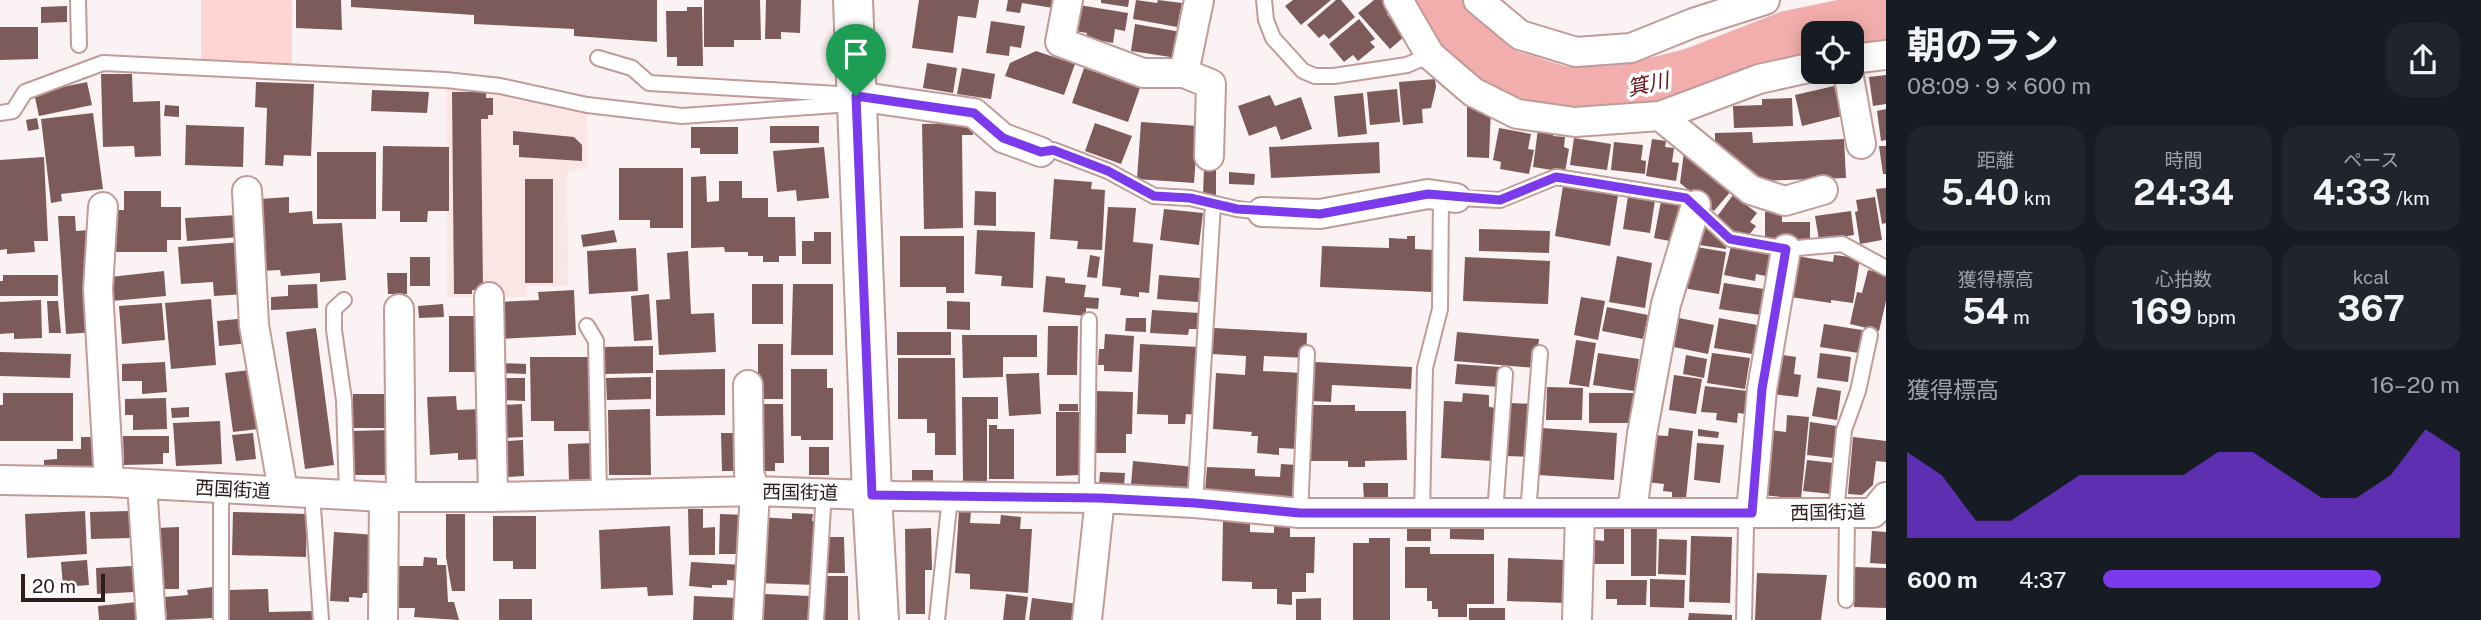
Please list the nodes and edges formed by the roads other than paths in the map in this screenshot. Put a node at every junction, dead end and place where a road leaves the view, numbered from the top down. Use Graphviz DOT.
graph roads {
  1 [pos="78,0"];
  2 [pos="853,0"];
  3 [pos="1068,0"];
  4 [pos="1199,0"];
  5 [pos="1265,0"];
  6 [pos="1398,0"];
  7 [pos="1478,0"];
  8 [pos="1765,0"];
  9 [pos="1692,11"];
  10 [pos="79,45"];
  11 [pos="1430,55"];
  12 [pos="1886,55"];
  13 [pos="598,58"];
  14 [pos="1864,58"];
  15 [pos="1801,70"];
  16 [pos="1184,73"];
  17 [pos="1850,84"];
  18 [pos="847,101"];
  19 [pos="0,113"];
  20 [pos="1660,116"];
  21 [pos="1861,144"];
  22 [pos="1041,152"];
  23 [pos="1209,156"];
  24 [pos="1823,190"];
  25 [pos="247,191"];
  26 [pos="1449,197"];
  27 [pos="1213,204"];
  28 [pos="1696,205"];
  29 [pos="103,206"];
  30 [pos="1262,212"];
  31 [pos="1786,249"];
  32 [pos="1886,268"];
  33 [pos="489,297"];
  34 [pos="344,300"];
  35 [pos="399,309"];
  36 [pos="1089,320"];
  37 [pos="587,326"];
  38 [pos="1871,335"];
  39 [pos="1307,353"];
  40 [pos="1540,353"];
  41 [pos="1505,374"];
  42 [pos="748,385"];
  43 [pos="0,480"];
  44 [pos="109,482"];
  45 [pos="142,484"];
  46 [pos="221,488"];
  47 [pos="283,491"];
  48 [pos="755,491"];
  49 [pos="824,492"];
  50 [pos="312,493"];
  51 [pos="347,495"];
  52 [pos="599,495"];
  53 [pos="872,495"];
  54 [pos="393,497"];
  55 [pos="493,497"];
  56 [pos="950,497"];
  57 [pos="1100,498"];
  58 [pos="1195,503"];
  59 [pos="1865,510"];
  60 [pos="1300,513"];
  61 [pos="1580,513"];
  62 [pos="1632,513"];
  63 [pos="1752,513"];
  64 [pos="1422,514"];
  65 [pos="1495,514"];
  66 [pos="1528,514"];
  67 [pos="1846,600"];
  68 [pos="748,619"];
  69 [pos="151,620"];
  70 [pos="221,620"];
  71 [pos="321,620"];
  72 [pos="383,620"];
  73 [pos="816,620"];
  74 [pos="879,620"];
  75 [pos="937,620"];
  76 [pos="1087,620"];
  77 [pos="1577,620"];
  78 [pos="1744,620"];
  1 -- 10 [label="lane"];
  2 -- 18 [label="main road"];
  3 -- 16 [label="street"];
  4 -- 16 [label="street"];
  5 -- 11 [label="lane"];
  6 -- 11 [label="street"];
  7 -- 9 [label="street"];
  8 -- 9 [label="street"];
  11 -- 20 [label="street"];
  12 -- 14 [label="street"];
  13 -- 18 [label="lane"];
  15 -- 20 [label="street"];
  16 -- 23 [label="street"];
  17 -- 21 [label="street"];
  18 -- 19 [label="lane"];
  18 -- 22 [label="street"];
  18 -- 53 [label="main road"];
  20 -- 24 [label="street"];
  22 -- 27 [label="lane"];
  25 -- 47 [label="street"];
  26 -- 28 [label="lane"];
  26 -- 30 [label="street"];
  26 -- 64 [label="lane"];
  27 -- 30 [label="lane"];
  27 -- 58 [label="lane"];
  28 -- 31 [label="lane"];
  28 -- 62 [label="street"];
  29 -- 44 [label="street"];
  31 -- 32 [label="lane"];
  31 -- 63 [label="street"];
  33 -- 55 [label="street"];
  34 -- 51 [label="lane"];
  35 -- 54 [label="street"];
  36 -- 57 [label="lane"];
  37 -- 52 [label="lane"];
  38 -- 59 [label="lane"];
  39 -- 60 [label="lane"];
  40 -- 66 [label="lane"];
  41 -- 65 [label="lane"];
  42 -- 48 [label="street"];
  43 -- 44 [label="street, 西国街道"];
  44 -- 45 [label="street, 西国街道"];
  45 -- 46 [label="street, 西国街道"];
  45 -- 69 [label="street"];
  46 -- 47 [label="street, 西国街道"];
  46 -- 70 [label="lane"];
  47 -- 50 [label="street, 西国街道"];
  48 -- 49 [label="street, 西国街道"];
  48 -- 52 [label="street, 西国街道"];
  48 -- 68 [label="street"];
  49 -- 53 [label="street, 西国街道"];
  49 -- 73 [label="lane"];
  50 -- 51 [label="street, 西国街道"];
  50 -- 71 [label="lane"];
  51 -- 54 [label="street, 西国街道"];
  52 -- 55 [label="street, 西国街道"];
  53 -- 56 [label="street, 西国街道"];
  53 -- 74 [label="main road"];
  54 -- 55 [label="street, 西国街道"];
  54 -- 72 [label="street"];
  56 -- 57 [label="street, 西国街道"];
  56 -- 75 [label="lane"];
  57 -- 58 [label="street, 西国街道"];
  57 -- 76 [label="street"];
  58 -- 60 [label="street, 西国街道"];
  59 -- 63 [label="street, 西国街道"];
  59 -- 67 [label="lane"];
  60 -- 64 [label="street, 西国街道"];
  61 -- 62 [label="street, 西国街道"];
  61 -- 66 [label="street, 西国街道"];
  61 -- 77 [label="street"];
  62 -- 63 [label="street, 西国街道"];
  63 -- 78 [label="lane"];
  64 -- 65 [label="street, 西国街道"];
  65 -- 66 [label="street, 西国街道"];
}
